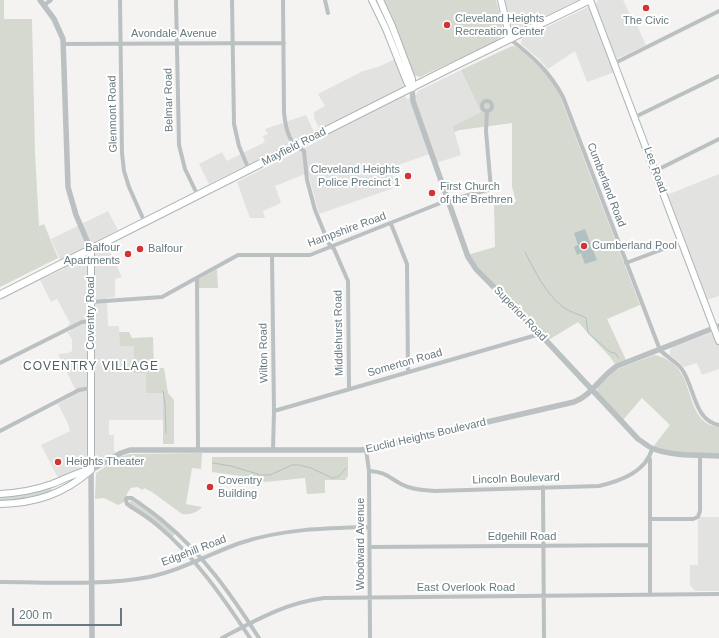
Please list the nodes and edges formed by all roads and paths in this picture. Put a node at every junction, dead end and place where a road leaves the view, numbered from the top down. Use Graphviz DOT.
graph roads {
  1 [pos="40,0"];
  2 [pos="51,0"];
  3 [pos="120,0"];
  4 [pos="176,0"];
  5 [pos="232,0"];
  6 [pos="283,0"];
  7 [pos="325,0"];
  8 [pos="372,0"];
  9 [pos="380,0"];
  10 [pos="501,0"];
  11 [pos="589,0"];
  12 [pos="44,6"];
  13 [pos="719,11"];
  14 [pos="328,13"];
  15 [pos="389,27"];
  16 [pos="510,39"];
  17 [pos="233,43"];
  18 [pos="284,43"];
  19 [pos="63,44"];
  20 [pos="121,44"];
  21 [pos="177,44"];
  22 [pos="614,63"];
  23 [pos="719,76"];
  24 [pos="412,88"];
  25 [pos="487,111"];
  26 [pos="635,118"];
  27 [pos="719,139"];
  28 [pos="296,146"];
  29 [pos="249,170"];
  30 [pos="655,171"];
  31 [pos="198,196"];
  32 [pos="447,201"];
  33 [pos="144,223"];
  34 [pos="391,224"];
  35 [pos="682,242"];
  36 [pos="332,247"];
  37 [pos="91,250"];
  38 [pos="272,255"];
  39 [pos="626,263"];
  40 [pos="197,278"];
  41 [pos="0,295"];
  42 [pos="91,302"];
  43 [pos="91,322"];
  44 [pos="717,327"];
  45 [pos="540,334"];
  46 [pos="719,341"];
  47 [pos="660,350"];
  48 [pos="0,363"];
  49 [pos="408,372"];
  50 [pos="91,388"];
  51 [pos="349,388"];
  52 [pos="592,390"];
  53 [pos="274,411"];
  54 [pos="719,426"];
  55 [pos="0,431"];
  56 [pos="652,449"];
  57 [pos="198,450"];
  58 [pos="273,450"];
  59 [pos="366,450"];
  60 [pos="700,455"];
  61 [pos="719,456"];
  62 [pos="650,457"];
  63 [pos="91,470"];
  64 [pos="369,471"];
  65 [pos="543,488"];
  66 [pos="0,494"];
  67 [pos="0,504"];
  68 [pos="650,519"];
  69 [pos="369,526"];
  70 [pos="544,545"];
  71 [pos="650,545"];
  72 [pos="370,547"];
  73 [pos="202,559"];
  74 [pos="195,563"];
  75 [pos="0,582"];
  76 [pos="91,582"];
  77 [pos="719,594"];
  78 [pos="650,595"];
  79 [pos="544,596"];
  80 [pos="370,597"];
  81 [pos="250,623"];
  82 [pos="243,627"];
  83 [pos="92,638"];
  84 [pos="222,638"];
  85 [pos="250,638"];
  86 [pos="260,638"];
  87 [pos="370,638"];
  88 [pos="544,638"];
  1 -- 12 [label="street, Coventry Road"];
  2 -- 12 [label="street"];
  3 -- 20 [label="street, Glenmont Road"];
  4 -- 21 [label="street, Belmar Road"];
  5 -- 17 [label="street"];
  6 -- 18 [label="street"];
  7 -- 14 [label="street"];
  8 -- 15 [label="main road, Superior Road"];
  9 -- 15 [label="main road, Superior Road"];
  10 -- 16 [label="main road"];
  11 -- 16 [label="main road, Mayfield Road"];
  11 -- 22 [label="main road, Lee Road"];
  12 -- 19 [label="street, Coventry Road"];
  13 -- 22 [label="street"];
  15 -- 24 [label="main road, Superior Road"];
  16 -- 24 [label="main road, Mayfield Road"];
  16 -- 39 [label="street, Cumberland Road"];
  17 -- 18 [label="street, Avondale Avenue"];
  17 -- 21 [label="street, Avondale Avenue"];
  17 -- 29 [label="street"];
  18 -- 28 [label="street"];
  19 -- 20 [label="street, Avondale Avenue"];
  19 -- 37 [label="street, Coventry Road"];
  20 -- 21 [label="street, Avondale Avenue"];
  20 -- 33 [label="street, Glenmont Road"];
  21 -- 31 [label="street, Belmar Road"];
  22 -- 26 [label="main road, Lee Road"];
  23 -- 26 [label="street"];
  24 -- 28 [label="main road, Mayfield Road"];
  24 -- 32 [label="street, Superior Road"];
  25 -- 32 [label="street, Hampshire Road"];
  26 -- 30 [label="main road, Lee Road"];
  27 -- 30 [label="street"];
  28 -- 29 [label="main road, Mayfield Road"];
  28 -- 36 [label="street, Middlehurst Road"];
  29 -- 31 [label="main road, Mayfield Road"];
  30 -- 35 [label="main road, Lee Road"];
  31 -- 33 [label="main road, Mayfield Road"];
  32 -- 34 [label="street, Hampshire Road"];
  32 -- 45 [label="street, Superior Road"];
  33 -- 37 [label="main road, Mayfield Road"];
  34 -- 36 [label="street, Hampshire Road"];
  34 -- 49 [label="street"];
  35 -- 39 [label="street"];
  35 -- 44 [label="main road, Lee Road"];
  36 -- 38 [label="street, Hampshire Road"];
  36 -- 51 [label="street, Middlehurst Road"];
  37 -- 41 [label="main road, Mayfield Road"];
  37 -- 42 [label="main road, Coventry Road"];
  38 -- 40 [label="street, Hampshire Road"];
  38 -- 53 [label="street, Wilton Road"];
  39 -- 47 [label="street, Cumberland Road"];
  40 -- 42 [label="street, Hampshire Road"];
  40 -- 57 [label="street"];
  42 -- 43 [label="main road, Coventry Road"];
  43 -- 48 [label="street"];
  43 -- 50 [label="main road, Coventry Road"];
  44 -- 46 [label="main road, Lee Road"];
  44 -- 47 [label="street, Euclid Heights Boulevard"];
  45 -- 49 [label="street, Somerton Road"];
  45 -- 52 [label="street, Superior Road"];
  47 -- 52 [label="street, Euclid Heights Boulevard"];
  47 -- 54 [label="street, Cumberland Road"];
  49 -- 51 [label="street, Somerton Road"];
  50 -- 55 [label="street"];
  50 -- 63 [label="main road, Coventry Road"];
  51 -- 53 [label="street, Somerton Road"];
  52 -- 56 [label="street, Superior Road"];
  52 -- 59 [label="street, Euclid Heights Boulevard"];
  53 -- 58 [label="street, Wilton Road"];
  56 -- 60 [label="street, Superior Road"];
  56 -- 62 [label="street"];
  57 -- 58 [label="street, Euclid Heights Boulevard"];
  57 -- 63 [label="street, Euclid Heights Boulevard"];
  58 -- 59 [label="street, Euclid Heights Boulevard"];
  59 -- 64 [label="street, Woodward Avenue"];
  60 -- 61 [label="street, Superior Road"];
  60 -- 68 [label="street"];
  62 -- 65 [label="street, Lincoln Boulevard"];
  62 -- 68 [label="street"];
  63 -- 66 [label="main road, Euclid Heights Boulevard"];
  63 -- 67 [label="main road, Euclid Heights Boulevard"];
  63 -- 76 [label="street, Coventry Road"];
  64 -- 65 [label="street, Lincoln Boulevard"];
  64 -- 69 [label="street, Woodward Avenue"];
  65 -- 70 [label="street"];
  68 -- 71 [label="street"];
  69 -- 72 [label="street, Woodward Avenue"];
  69 -- 73 [label="street, Edgehill Road"];
  70 -- 71 [label="street, Edgehill Road"];
  70 -- 72 [label="street, Edgehill Road"];
  70 -- 79 [label="street"];
  71 -- 78 [label="street"];
  72 -- 80 [label="street, Woodward Avenue"];
  73 -- 74 [label="street, Edgehill Road"];
  73 -- 74 [label="street"];
  73 -- 81 [label="street"];
  74 -- 76 [label="street, Edgehill Road"];
  74 -- 82 [label="street"];
  75 -- 76 [label="street, Edgehill Road"];
  76 -- 83 [label="street, Coventry Road"];
  77 -- 78 [label="street, East Overlook Road"];
  78 -- 79 [label="street, East Overlook Road"];
  79 -- 80 [label="street, East Overlook Road"];
  79 -- 88 [label="street"];
  80 -- 81 [label="street, East Overlook Road"];
  80 -- 87 [label="street, Woodward Avenue"];
  81 -- 82 [label="street, East Overlook Road"];
  81 -- 86 [label="street"];
  82 -- 84 [label="street, East Overlook Road"];
  82 -- 85 [label="street"];
}
